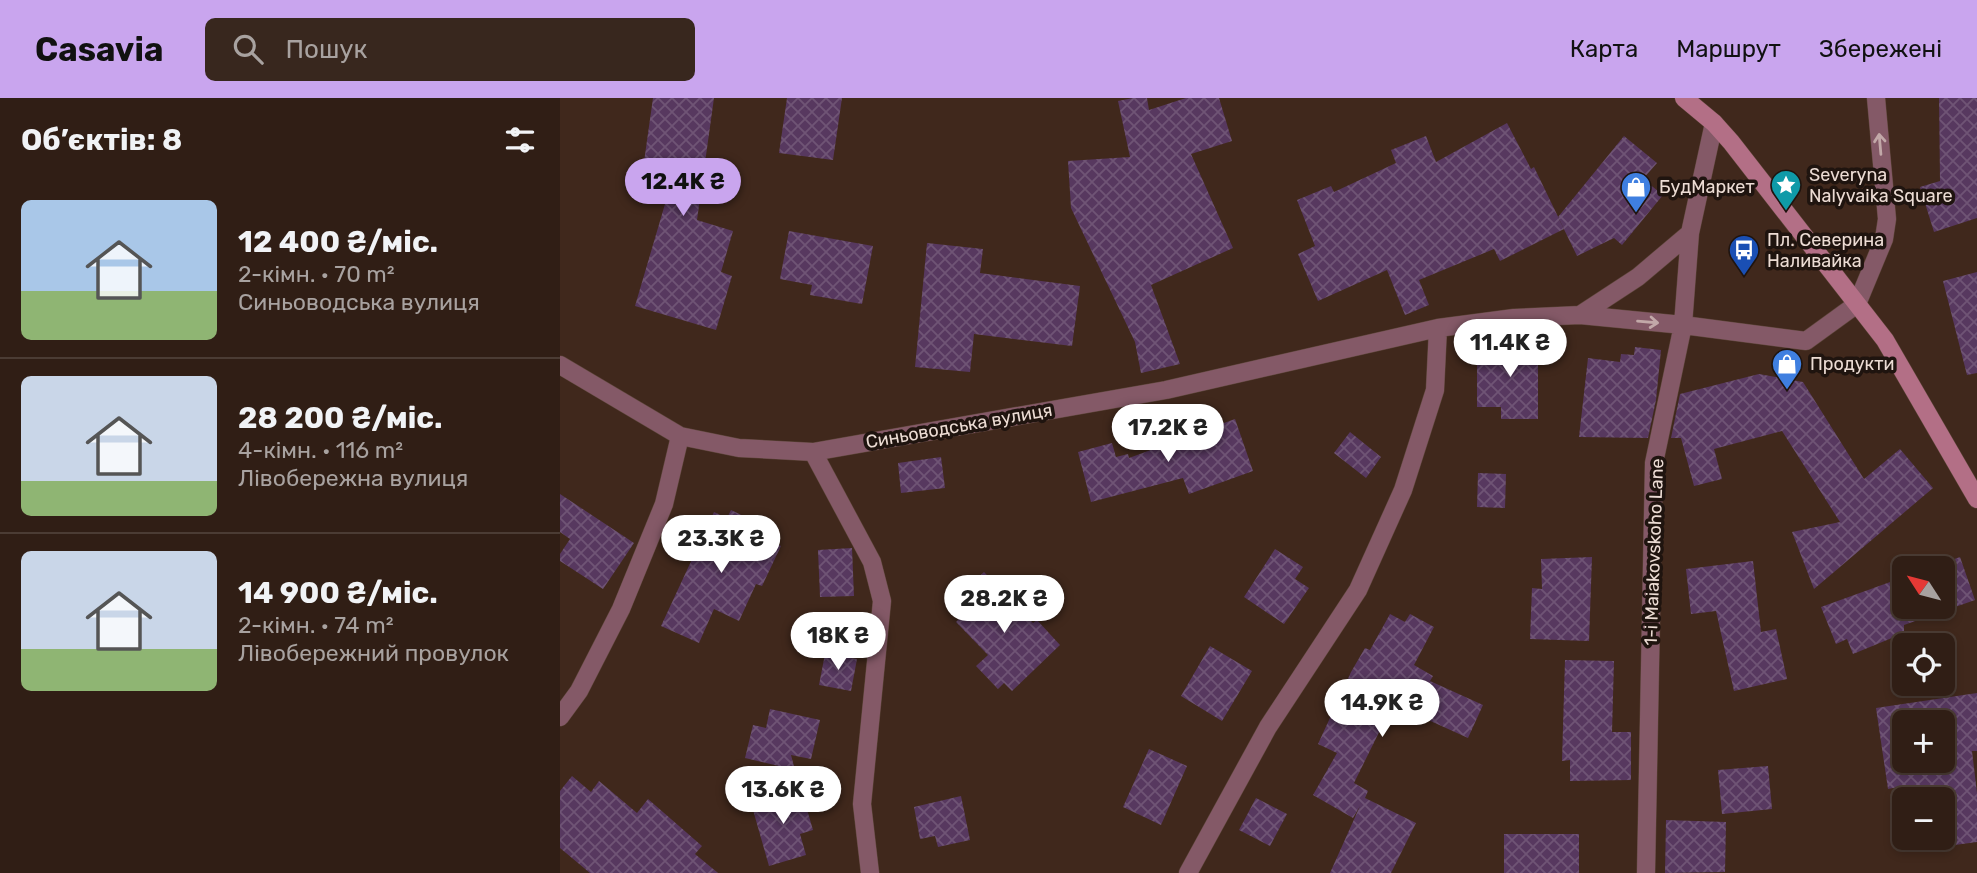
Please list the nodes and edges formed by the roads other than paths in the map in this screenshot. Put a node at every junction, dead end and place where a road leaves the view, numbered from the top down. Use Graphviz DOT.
graph roads {
  1 [pos="1685,98"];
  2 [pos="1876,98"];
  3 [pos="1714,123"];
  4 [pos="1690,233"];
  5 [pos="1857,304"];
  6 [pos="1580,315"];
  7 [pos="1683,325"];
  8 [pos="1438,328"];
  9 [pos="560,365"];
  10 [pos="680,436"];
  11 [pos="813,452"];
  12 [pos="1977,499"];
  13 [pos="560,717"];
  14 [pos="870,873"];
  15 [pos="1188,873"];
  16 [pos="1646,873"];
  1 -- 3 [label="main road"];
  5 -- 2 [label="street, one-way"];
  3 -- 4 [label="street"];
  3 -- 5 [label="main road"];
  4 -- 6 [label="street"];
  4 -- 7 [label="street, 1-i Maiakovskoho Lane"];
  5 -- 7 [label="street, Синьоводська вулиця"];
  5 -- 12 [label="main road"];
  6 -- 7 [label="street, Синьоводська вулиця, one-way"];
  6 -- 8 [label="street, Синьоводська вулиця"];
  7 -- 16 [label="street, 1-i Maiakovskoho Lane"];
  8 -- 11 [label="street, Синьоводська вулиця"];
  8 -- 15 [label="street"];
  9 -- 10 [label="street, Синьоводська вулиця"];
  10 -- 11 [label="street, Синьоводська вулиця"];
  10 -- 13 [label="street"];
  11 -- 14 [label="street"];
}
